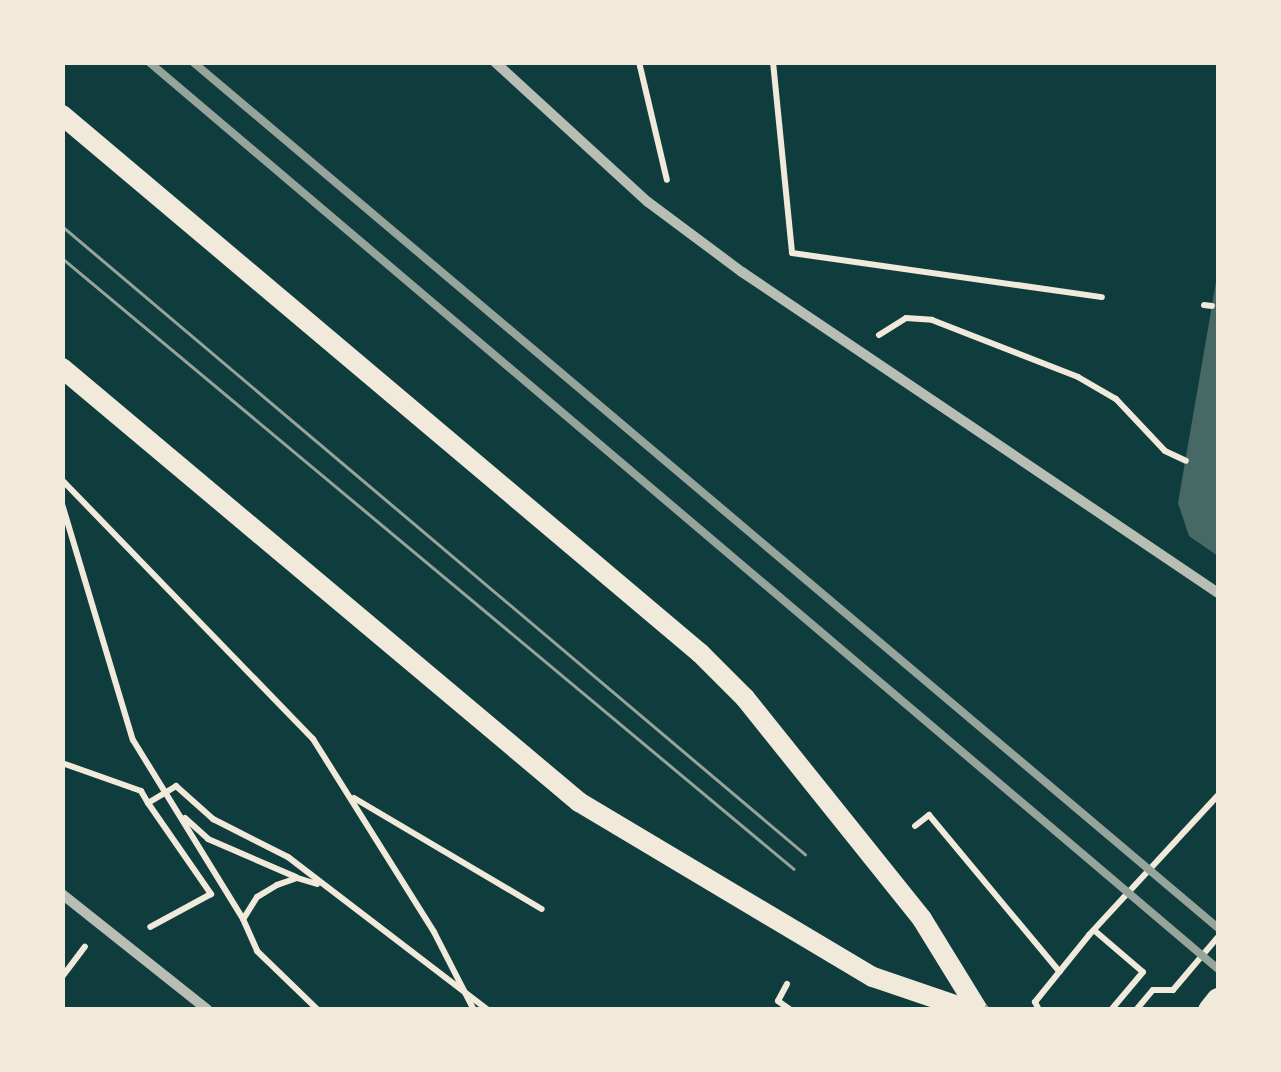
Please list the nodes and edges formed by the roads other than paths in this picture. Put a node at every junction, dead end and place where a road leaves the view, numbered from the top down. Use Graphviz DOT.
graph roads {
  1 [pos="495,62"];
  2 [pos="62,115"];
  3 [pos="62,368"];
  4 [pos="1218,593"];
  5 [pos="62,894"];
  6 [pos="1218,1000"];
  7 [pos="208,1010"];
  8 [pos="970,1010"];
  9 [pos="978,1010"];
  10 [pos="1210,1010"];
  1 -- 4 [label="street"];
  2 -- 9 [label="main road"];
  3 -- 8 [label="main road"];
  5 -- 7 [label="street"];
  6 -- 10 [label="main road"];
}
